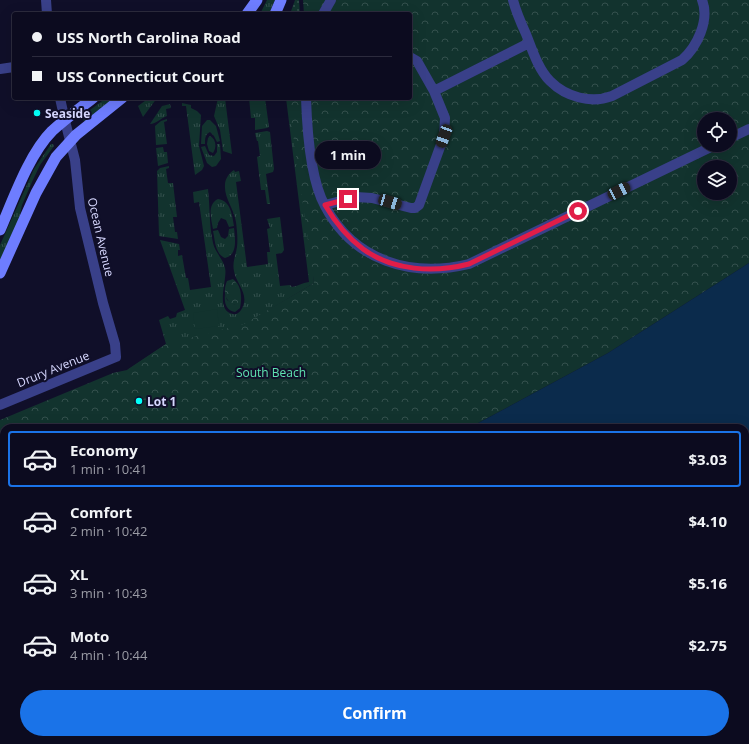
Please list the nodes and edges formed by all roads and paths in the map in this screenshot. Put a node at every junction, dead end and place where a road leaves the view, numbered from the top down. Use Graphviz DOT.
graph roads {
  1 [pos="46,0"];
  2 [pos="281,0"];
  3 [pos="331,0"];
  4 [pos="513,0"];
  5 [pos="702,0"];
  6 [pos="47,12"];
  7 [pos="276,12"];
  8 [pos="324,12"];
  9 [pos="529,42"];
  10 [pos="412,59"];
  11 [pos="12,67"];
  12 [pos="0,69"];
  13 [pos="434,91"];
  14 [pos="60,100"];
  15 [pos="90,100"];
  16 [pos="120,100"];
  17 [pos="306,100"];
  18 [pos="64,121"];
  19 [pos="749,128"];
  20 [pos="737,134"];
  21 [pos="70,142"];
  22 [pos="701,152"];
  23 [pos="325,205"];
  24 [pos="0,230"];
  25 [pos="0,273"];
  26 [pos="116,357"];
  27 [pos="0,405"];
  1 -- 6 [label="street"];
  2 -- 7 [label="main road"];
  3 -- 8 [label="street"];
  4 -- 9 [label="street"];
  5 -- 9 [label="street"];
  9 -- 13 [label="street"];
  10 -- 13 [label="street"];
  11 -- 12 [label="street"];
  13 -- 23 [label="street"];
  14 -- 18 [label="street, Ocean Avenue"];
  15 -- 18 [label="main road"];
  16 -- 21 [label="main road"];
  17 -- 23 [label="street"];
  18 -- 21 [label="street, Ocean Avenue"];
  18 -- 24 [label="main road"];
  19 -- 20 [label="street"];
  21 -- 25 [label="main road"];
  21 -- 26 [label="street, Ocean Avenue"];
  22 -- 23 [label="street"];
  26 -- 27 [label="street, Drury Avenue"];
}
